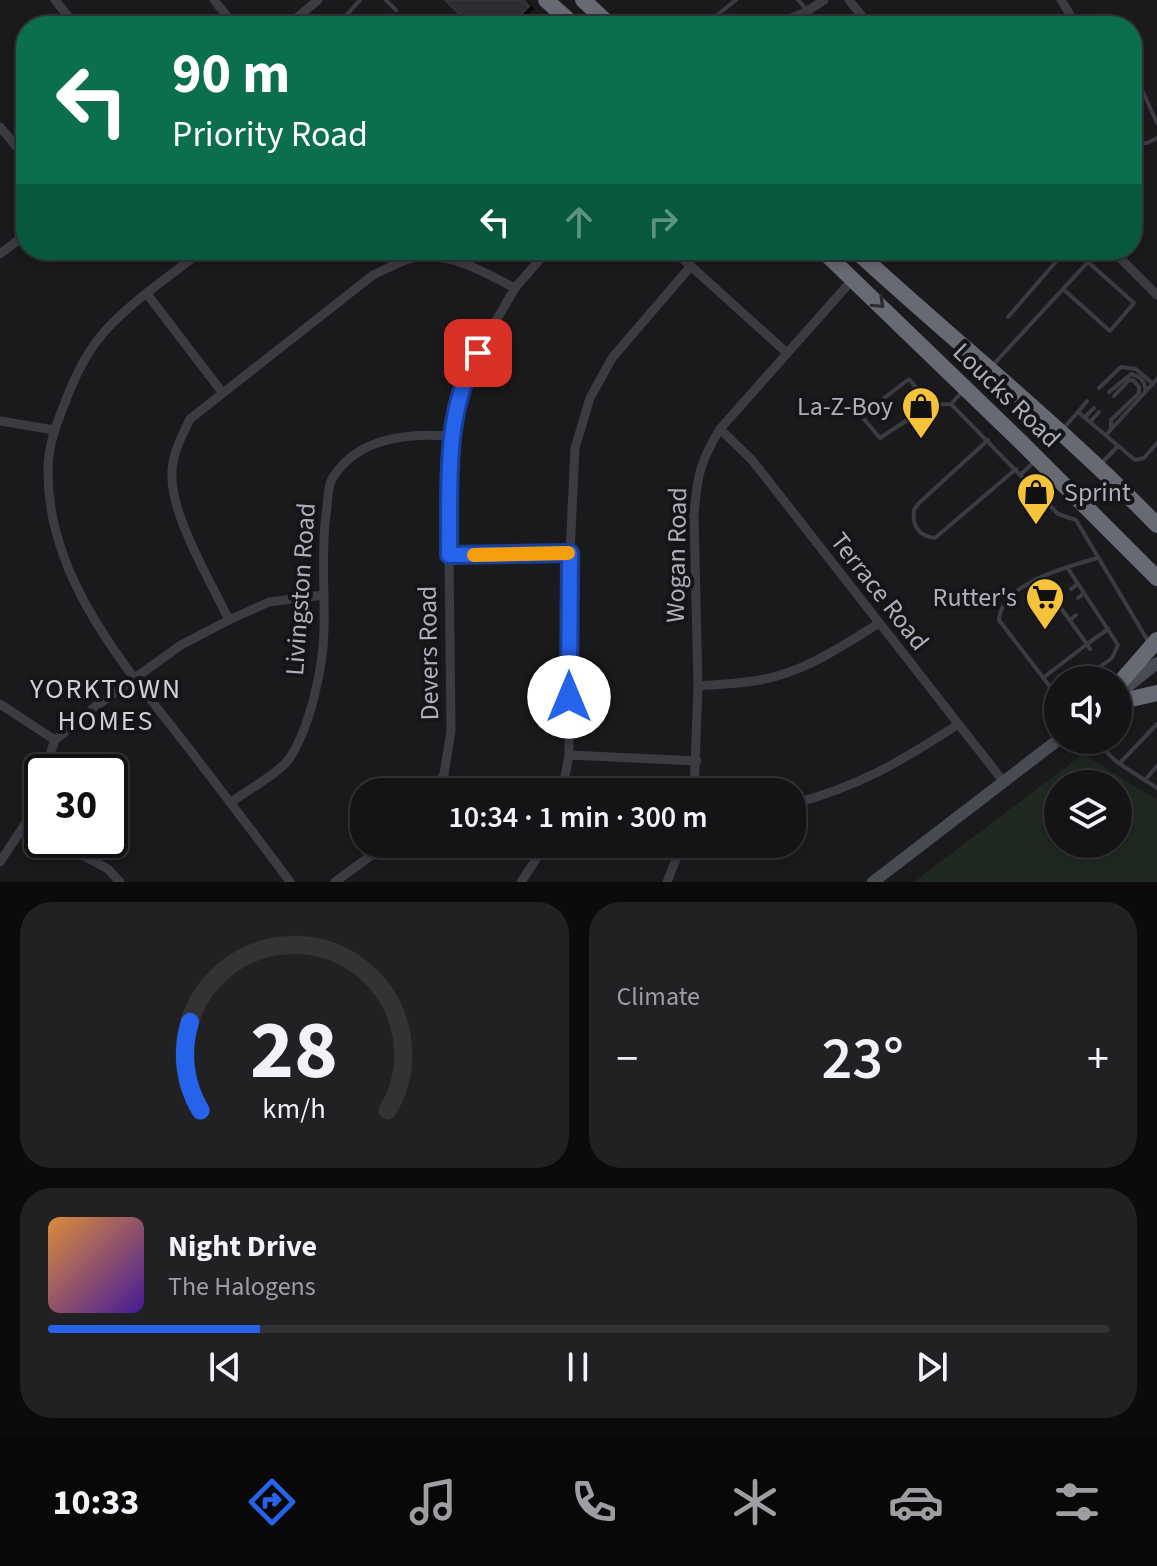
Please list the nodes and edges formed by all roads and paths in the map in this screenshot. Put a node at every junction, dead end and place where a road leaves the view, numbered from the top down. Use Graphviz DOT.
graph roads {
  1 [pos="55,0"];
  2 [pos="214,0"];
  3 [pos="318,0"];
  4 [pos="386,0"];
  5 [pos="546,0"];
  6 [pos="736,0"];
  7 [pos="798,0"];
  8 [pos="824,0"];
  9 [pos="849,0"];
  10 [pos="586,1"];
  11 [pos="396,10"];
  12 [pos="808,11"];
  13 [pos="861,15"];
  14 [pos="68,16"];
  15 [pos="227,16"];
  16 [pos="299,16"];
  17 [pos="564,16"];
  18 [pos="601,16"];
  19 [pos="716,16"];
  20 [pos="796,16"];
  21 [pos="1142,92"];
  22 [pos="1157,123"];
  23 [pos="0,127"];
  24 [pos="16,146"];
  25 [pos="16,242"];
  26 [pos="0,254"];
  27 [pos="190,260"];
  28 [pos="410,260"];
  29 [pos="446,260"];
  30 [pos="539,260"];
  31 [pos="684,260"];
  32 [pos="833,260"];
  33 [pos="866,260"];
  34 [pos="872,260"];
  35 [pos="1057,260"];
  36 [pos="1125,260"];
  37 [pos="1088,262"];
  38 [pos="869,263"];
  39 [pos="691,266"];
  40 [pos="853,279"];
  41 [pos="515,288"];
  42 [pos="1063,289"];
  43 [pos="1156,293"];
  44 [pos="147,294"];
  45 [pos="1008,317"];
  46 [pos="787,353"];
  47 [pos="991,368"];
  48 [pos="1155,382"];
  49 [pos="966,388"];
  50 [pos="1099,388"];
  51 [pos="1146,391"];
  52 [pos="222,392"];
  53 [pos="1087,401"];
  54 [pos="951,404"];
  55 [pos="930,405"];
  56 [pos="1094,408"];
  57 [pos="1078,412"];
  58 [pos="1099,412"];
  59 [pos="1085,417"];
  60 [pos="0,421"];
  61 [pos="1090,422"];
  62 [pos="1111,428"];
  63 [pos="720,429"];
  64 [pos="54,430"];
  65 [pos="1060,432"];
  66 [pos="1106,435"];
  67 [pos="451,436"];
  68 [pos="988,440"];
  69 [pos="1157,443"];
  70 [pos="1118,446"];
  71 [pos="1038,458"];
  72 [pos="1098,467"];
  73 [pos="1016,469"];
  74 [pos="1021,474"];
  75 [pos="1156,521"];
  76 [pos="1124,544"];
  77 [pos="570,553"];
  78 [pos="449,555"];
  79 [pos="1097,558"];
  80 [pos="1067,567"];
  81 [pos="1039,578"];
  82 [pos="1157,578"];
  83 [pos="1078,584"];
  84 [pos="1157,587"];
  85 [pos="1071,589"];
  86 [pos="1084,593"];
  87 [pos="323,595"];
  88 [pos="1062,596"];
  89 [pos="1078,598"];
  90 [pos="1056,600"];
  91 [pos="1092,604"];
  92 [pos="1069,605"];
  93 [pos="1086,608"];
  94 [pos="1063,610"];
  95 [pos="1076,615"];
  96 [pos="229,620"];
  97 [pos="1070,620"];
  98 [pos="878,624"];
  99 [pos="1108,629"];
  100 [pos="1089,646"];
  101 [pos="1155,650"];
  102 [pos="1097,658"];
  103 [pos="1103,665"];
  104 [pos="1132,672"];
  105 [pos="1132,677"];
  106 [pos="135,678"];
  107 [pos="1043,678"];
  108 [pos="698,686"];
  109 [pos="1157,693"];
  110 [pos="1132,699"];
  111 [pos="0,704"];
  112 [pos="1157,724"];
  113 [pos="957,725"];
  114 [pos="55,740"];
  115 [pos="1044,750"];
  116 [pos="50,754"];
  117 [pos="1110,754"];
  118 [pos="569,755"];
  119 [pos="697,761"];
  120 [pos="1120,763"];
  121 [pos="1157,766"];
  122 [pos="442,778"];
  123 [pos="565,778"];
  124 [pos="695,778"];
  125 [pos="1146,780"];
  126 [pos="1003,781"];
  127 [pos="1157,788"];
  128 [pos="806,800"];
  129 [pos="230,803"];
  130 [pos="24,826"];
  131 [pos="88,858"];
  132 [pos="368,858"];
  133 [pos="537,858"];
  134 [pos="676,858"];
  135 [pos="0,862"];
  136 [pos="120,882"];
  137 [pos="290,882"];
  138 [pos="335,882"];
  139 [pos="521,882"];
  140 [pos="667,882"];
  141 [pos="873,882"];
  1 -- 14 [label="street"];
  2 -- 15 [label="street"];
  3 -- 16 [label="street"];
  4 -- 11 [label="lane"];
  5 -- 17 [label="highway"];
  6 -- 19 [label="lane"];
  7 -- 12 [label="lane"];
  8 -- 12 [label="street"];
  9 -- 13 [label="street"];
  10 -- 18 [label="highway"];
  12 -- 20 [label="street"];
  21 -- 22 [label="lane"];
  23 -- 24 [label="street"];
  25 -- 26 [label="street"];
  27 -- 44 [label="street"];
  28 -- 52 [label="street"];
  29 -- 41 [label="street"];
  30 -- 41 [label="street, Devers Road"];
  31 -- 39 [label="street"];
  32 -- 40 [label="highway, Loucks Road"];
  33 -- 38 [label="highway, Loucks Road"];
  34 -- 38 [label="street"];
  35 -- 45 [label="lane"];
  36 -- 43 [label="street"];
  37 -- 42 [label="lane"];
  37 -- 42 [label="lane"];
  38 -- 47 [label="highway, Loucks Road"];
  39 -- 46 [label="street"];
  39 -- 77 [label="street"];
  40 -- 46 [label="street, Wogan Road"];
  40 -- 49 [label="highway, Loucks Road, one-way"];
  41 -- 67 [label="street, Devers Road"];
  42 -- 47 [label="lane"];
  44 -- 52 [label="street"];
  44 -- 64 [label="street"];
  46 -- 63 [label="street, Wogan Road"];
  47 -- 65 [label="highway, Loucks Road"];
  48 -- 50 [label="lane"];
  48 -- 51 [label="lane"];
  49 -- 54 [label="lane"];
  49 -- 71 [label="highway, Loucks Road"];
  51 -- 62 [label="lane"];
  51 -- 62 [label="lane"];
  52 -- 96 [label="street"];
  53 -- 57 [label="lane"];
  54 -- 55 [label="lane"];
  54 -- 68 [label="lane"];
  55 -- 55 [label="lane"];
  56 -- 59 [label="lane"];
  57 -- 59 [label="lane"];
  57 -- 65 [label="lane"];
  58 -- 61 [label="lane"];
  59 -- 61 [label="lane"];
  60 -- 64 [label="street"];
  61 -- 66 [label="lane"];
  62 -- 66 [label="lane"];
  63 -- 98 [label="street, Terrace Road"];
  63 -- 108 [label="street, Wogan Road"];
  64 -- 106 [label="street"];
  65 -- 72 [label="highway, Loucks Road"];
  66 -- 70 [label="lane"];
  67 -- 78 [label="street, Devers Road"];
  67 -- 87 [label="street, Livingston Road"];
  68 -- 73 [label="lane"];
  68 -- 73 [label="lane"];
  69 -- 70 [label="lane"];
  70 -- 72 [label="lane"];
  71 -- 74 [label="lane"];
  71 -- 76 [label="highway, Loucks Road"];
  72 -- 75 [label="highway, Loucks Road"];
  73 -- 74 [label="lane"];
  74 -- 79 [label="lane"];
  76 -- 82 [label="highway, Loucks Road"];
  76 -- 84 [label="highway"];
  77 -- 78 [label="street"];
  77 -- 118 [label="street"];
  78 -- 122 [label="street, Devers Road"];
  79 -- 80 [label="lane"];
  79 -- 101 [label="lane"];
  80 -- 81 [label="lane"];
  80 -- 83 [label="lane"];
  81 -- 90 [label="lane"];
  81 -- 107 [label="lane"];
  83 -- 85 [label="lane"];
  83 -- 86 [label="lane"];
  86 -- 89 [label="lane"];
  86 -- 91 [label="lane"];
  87 -- 96 [label="street"];
  87 -- 129 [label="street, Livingston Road"];
  88 -- 90 [label="lane"];
  90 -- 94 [label="lane"];
  91 -- 93 [label="lane"];
  91 -- 99 [label="lane"];
  92 -- 94 [label="lane"];
  94 -- 97 [label="lane"];
  95 -- 97 [label="lane"];
  96 -- 106 [label="street"];
  97 -- 100 [label="lane"];
  98 -- 108 [label="street"];
  98 -- 113 [label="street, Terrace Road"];
  99 -- 100 [label="lane"];
  99 -- 103 [label="lane"];
  100 -- 107 [label="lane"];
  101 -- 104 [label="highway"];
  101 -- 105 [label="street"];
  102 -- 103 [label="lane"];
  106 -- 114 [label="street"];
  106 -- 129 [label="street"];
  108 -- 119 [label="street, Wogan Road"];
  109 -- 110 [label="highway"];
  111 -- 114 [label="street"];
  112 -- 120 [label="lane"];
  113 -- 126 [label="street, Terrace Road"];
  113 -- 128 [label="street"];
  114 -- 116 [label="street"];
  115 -- 126 [label="street"];
  117 -- 120 [label="lane"];
  118 -- 119 [label="street"];
  118 -- 123 [label="street"];
  119 -- 124 [label="street, Wogan Road"];
  120 -- 125 [label="lane"];
  121 -- 125 [label="lane"];
  125 -- 127 [label="lane"];
  126 -- 141 [label="street"];
  129 -- 137 [label="street"];
  130 -- 135 [label="street"];
  131 -- 136 [label="street"];
  132 -- 138 [label="street"];
  133 -- 139 [label="street"];
  134 -- 140 [label="street"];
}
